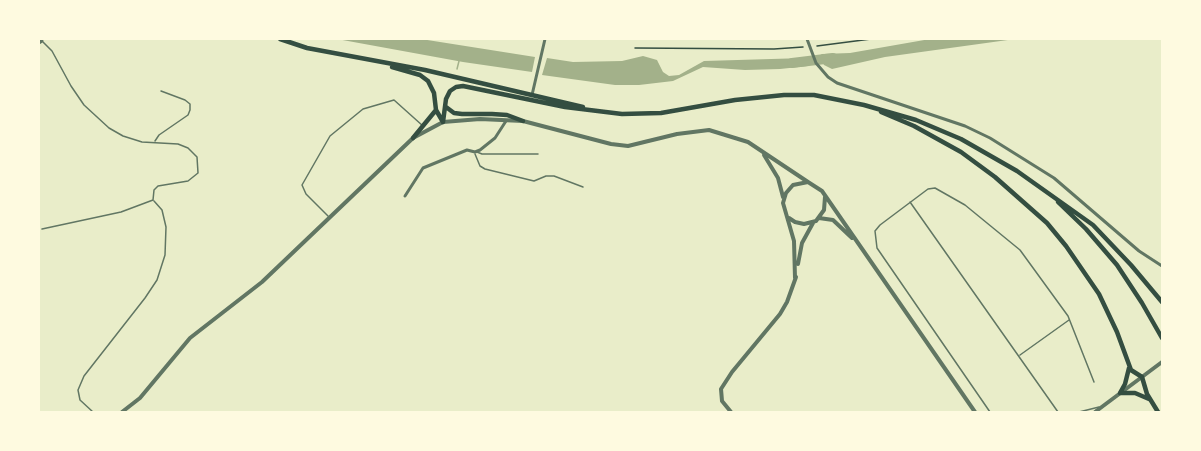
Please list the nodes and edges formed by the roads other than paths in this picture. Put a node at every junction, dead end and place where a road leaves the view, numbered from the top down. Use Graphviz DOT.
graph roads {
  1 [pos="280,39"];
  2 [pos="546,39"];
  3 [pos="807,39"];
  4 [pos="41,41"];
  5 [pos="360,58"];
  6 [pos="161,91"];
  7 [pos="532,95"];
  8 [pos="864,105"];
  9 [pos="446,107"];
  10 [pos="436,110"];
  11 [pos="606,112"];
  12 [pos="507,119"];
  13 [pos="524,121"];
  14 [pos="443,122"];
  15 [pos="423,126"];
  16 [pos="413,138"];
  17 [pos="154,143"];
  18 [pos="475,152"];
  19 [pos="762,152"];
  20 [pos="538,154"];
  21 [pos="808,182"];
  22 [pos="583,187"];
  23 [pos="1045,190"];
  24 [pos="822,191"];
  25 [pos="405,196"];
  26 [pos="784,198"];
  27 [pos="153,200"];
  28 [pos="910,202"];
  29 [pos="788,217"];
  30 [pos="330,218"];
  31 [pos="819,218"];
  32 [pos="813,223"];
  33 [pos="42,229"];
  34 [pos="857,243"];
  35 [pos="1162,266"];
  36 [pos="795,278"];
  37 [pos="1162,302"];
  38 [pos="1070,319"];
  39 [pos="1162,338"];
  40 [pos="1018,356"];
  41 [pos="1162,362"];
  42 [pos="1129,365"];
  43 [pos="1142,377"];
  44 [pos="1094,382"];
  45 [pos="1120,393"];
  46 [pos="1150,399"];
  47 [pos="1103,406"];
  48 [pos="93,412"];
  49 [pos="123,412"];
  50 [pos="731,412"];
  51 [pos="975,412"];
  52 [pos="990,412"];
  53 [pos="1058,412"];
  54 [pos="1079,412"];
  55 [pos="1095,412"];
  56 [pos="1158,412"];
  1 -- 5 [label="main road"];
  2 -- 7 [label="street"];
  3 -- 35 [label="street"];
  4 -- 17 [label="lane"];
  5 -- 7 [label="main road"];
  5 -- 10 [label="main road"];
  6 -- 17 [label="lane"];
  7 -- 11 [label="main road"];
  8 -- 11 [label="main road"];
  8 -- 23 [label="main road"];
  8 -- 42 [label="main road"];
  9 -- 11 [label="main road"];
  9 -- 13 [label="main road"];
  9 -- 14 [label="main road"];
  10 -- 14 [label="main road"];
  10 -- 15 [label="main road"];
  12 -- 13 [label="street"];
  12 -- 14 [label="street"];
  12 -- 18 [label="street"];
  13 -- 19 [label="street"];
  14 -- 16 [label="street"];
  15 -- 16 [label="main road"];
  15 -- 30 [label="lane"];
  16 -- 30 [label="street"];
  17 -- 27 [label="lane"];
  18 -- 20 [label="lane"];
  18 -- 22 [label="lane"];
  18 -- 25 [label="street"];
  19 -- 21 [label="street"];
  19 -- 26 [label="street"];
  21 -- 24 [label="street"];
  21 -- 26 [label="street"];
  23 -- 37 [label="main road"];
  23 -- 39 [label="main road"];
  24 -- 31 [label="street"];
  24 -- 34 [label="street"];
  26 -- 29 [label="street"];
  27 -- 33 [label="lane"];
  27 -- 48 [label="lane"];
  28 -- 38 [label="lane"];
  28 -- 40 [label="lane"];
  28 -- 52 [label="lane"];
  29 -- 32 [label="street"];
  29 -- 36 [label="street"];
  30 -- 49 [label="street"];
  31 -- 32 [label="street"];
  31 -- 34 [label="street"];
  32 -- 36 [label="street"];
  34 -- 51 [label="street"];
  36 -- 50 [label="street"];
  38 -- 40 [label="lane"];
  38 -- 44 [label="lane"];
  40 -- 53 [label="lane"];
  41 -- 43 [label="street"];
  42 -- 43 [label="main road"];
  42 -- 45 [label="main road"];
  43 -- 45 [label="street"];
  43 -- 46 [label="main road"];
  45 -- 46 [label="main road"];
  45 -- 47 [label="street"];
  46 -- 56 [label="main road"];
  47 -- 54 [label="lane"];
  47 -- 55 [label="street"];
}
